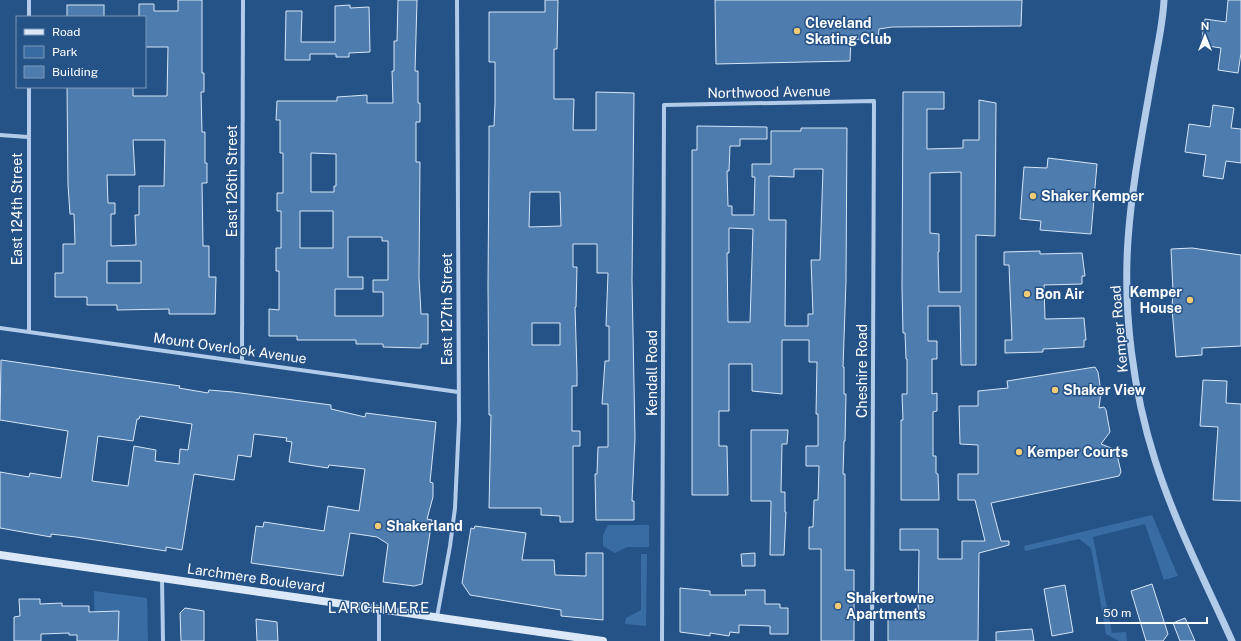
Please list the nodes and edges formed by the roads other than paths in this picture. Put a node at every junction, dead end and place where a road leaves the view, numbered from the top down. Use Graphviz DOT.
graph roads {
  1 [pos="29,0"];
  2 [pos="243,0"];
  3 [pos="458,0"];
  4 [pos="1164,0"];
  5 [pos="29,16"];
  6 [pos="29,88"];
  7 [pos="874,101"];
  8 [pos="664,105"];
  9 [pos="0,135"];
  10 [pos="28,137"];
  11 [pos="0,328"];
  12 [pos="29,331"];
  13 [pos="242,361"];
  14 [pos="458,392"];
  15 [pos="0,555"];
  16 [pos="162,578"];
  17 [pos="379,609"];
  18 [pos="437,617"];
  19 [pos="162,641"];
  20 [pos="379,641"];
  21 [pos="603,641"];
  22 [pos="662,641"];
  23 [pos="872,641"];
  24 [pos="1232,641"];
  1 -- 5 [label="street"];
  2 -- 13 [label="street, East 126th Street"];
  3 -- 14 [label="street, East 127th Street"];
  4 -- 24 [label="street, Kemper Road"];
  6 -- 10 [label="street, East 124th Street"];
  7 -- 8 [label="street, Northwood Avenue"];
  7 -- 23 [label="street, Cheshire Road"];
  8 -- 22 [label="street, Kendall Road"];
  9 -- 10 [label="street"];
  10 -- 12 [label="street, East 124th Street"];
  11 -- 12 [label="street, Mount Overlook Avenue"];
  12 -- 13 [label="street, Mount Overlook Avenue"];
  13 -- 14 [label="street, Mount Overlook Avenue"];
  14 -- 18 [label="street, East 127th Street"];
  15 -- 16 [label="main road, Larchmere Boulevard"];
  16 -- 17 [label="main road, Larchmere Boulevard"];
  16 -- 19 [label="street"];
  17 -- 18 [label="main road, Larchmere Boulevard"];
  17 -- 20 [label="street"];
  18 -- 21 [label="main road, Larchmere Boulevard"];
}
